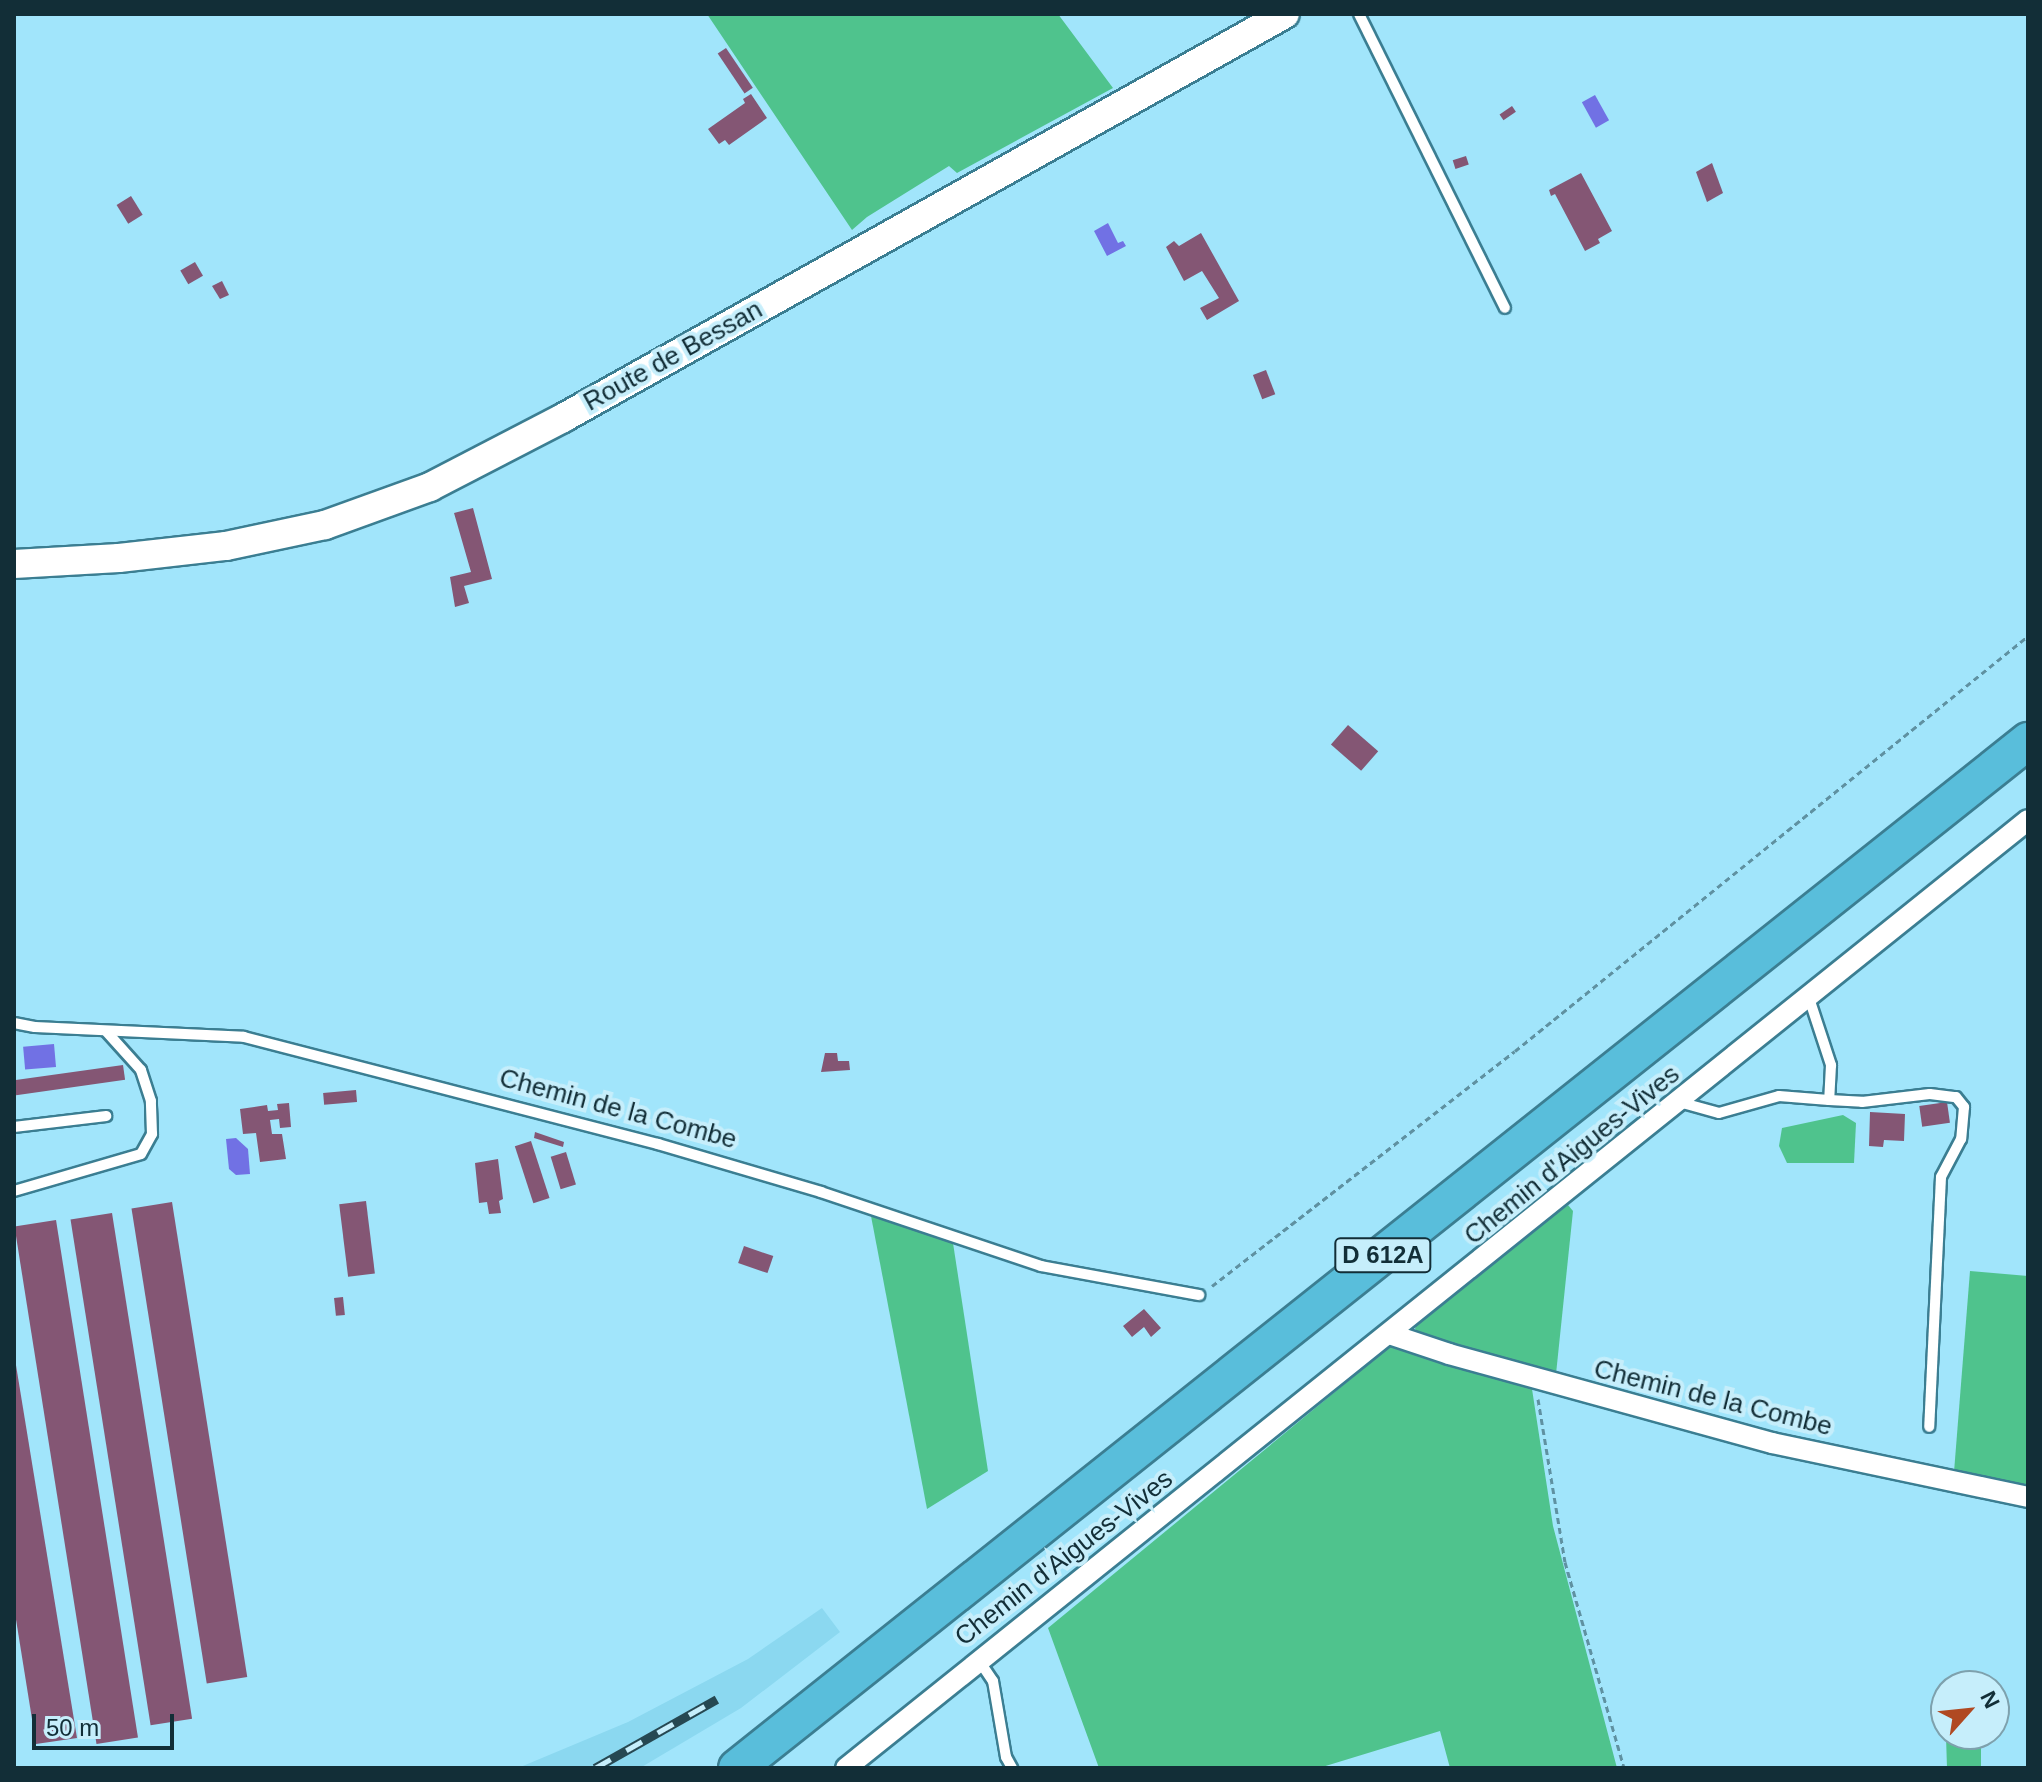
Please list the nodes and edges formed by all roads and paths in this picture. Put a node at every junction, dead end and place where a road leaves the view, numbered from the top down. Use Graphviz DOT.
graph roads {
  1 [pos="1285,14"];
  2 [pos="1359,14"];
  3 [pos="1505,308"];
  4 [pos="14,564"];
  5 [pos="2028,636"];
  6 [pos="2028,741"];
  7 [pos="2028,820"];
  8 [pos="1809,998"];
  9 [pos="14,1023"];
  10 [pos="106,1031"];
  11 [pos="1829,1100"];
  12 [pos="1679,1102"];
  13 [pos="106,1116"];
  14 [pos="14,1127"];
  15 [pos="14,1191"];
  16 [pos="1199,1295"];
  17 [pos="1389,1334"];
  18 [pos="1536,1379"];
  19 [pos="1929,1427"];
  20 [pos="2028,1497"];
  21 [pos="978,1659"];
  22 [pos="737,1768"];
  23 [pos="846,1768"];
  24 [pos="1012,1768"];
  25 [pos="1624,1768"];
  1 -- 4 [label="street, Route de Bessan"];
  2 -- 3 [label="lane"];
  5 -- 16 [label="path"];
  6 -- 22 [label="highway, D 612A"];
  7 -- 8 [label="street, Chemin d'Aigues-Vives / D 612A"];
  8 -- 11 [label="lane"];
  8 -- 12 [label="street, Chemin d'Aigues-Vives / D 612A"];
  9 -- 10 [label="lane, Chemin de la Combe"];
  10 -- 15 [label="lane"];
  10 -- 16 [label="lane, Chemin de la Combe"];
  11 -- 12 [label="lane"];
  11 -- 19 [label="lane"];
  12 -- 17 [label="street, Chemin d'Aigues-Vives / D 612A"];
  13 -- 14 [label="lane"];
  17 -- 18 [label="street, Chemin de la Combe"];
  17 -- 21 [label="street, Chemin d'Aigues-Vives / D 612A"];
  18 -- 20 [label="street, Chemin de la Combe"];
  18 -- 25 [label="path"];
  21 -- 23 [label="street, Chemin d'Aigues-Vives / D 612A"];
  21 -- 24 [label="lane"];
}
